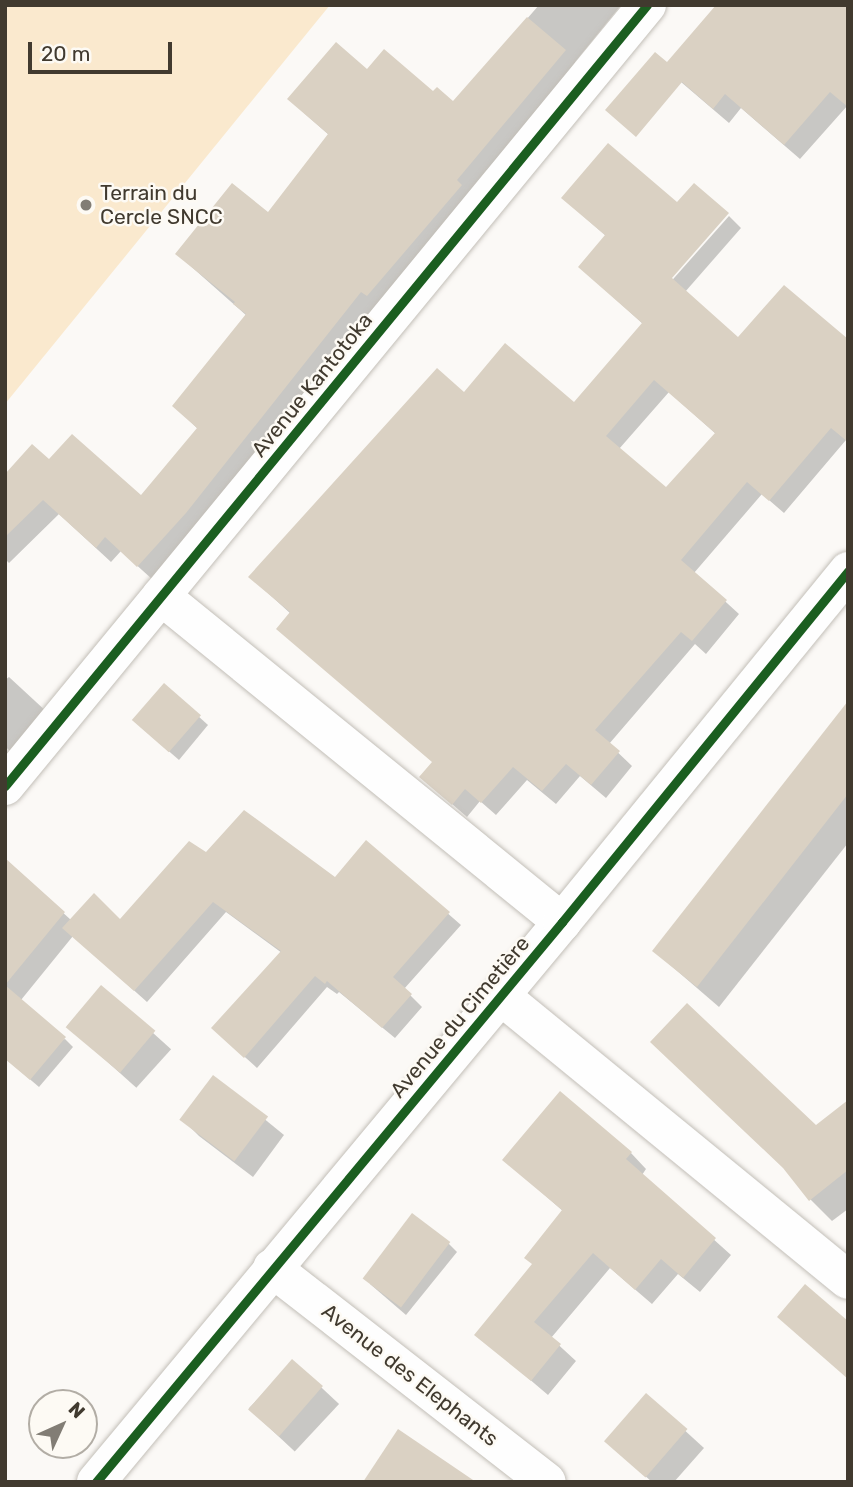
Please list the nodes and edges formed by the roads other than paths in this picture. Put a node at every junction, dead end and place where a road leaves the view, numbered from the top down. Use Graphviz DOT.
graph roads {
  1 [pos="647,5"];
  2 [pos="848,571"];
  3 [pos="161,596"];
  4 [pos="5,786"];
  5 [pos="562,922"];
  6 [pos="501,996"];
  7 [pos="272,1268"];
  8 [pos="848,1280"];
  9 [pos="96,1482"];
  10 [pos="548,1482"];
  1 -- 3 [label="street, Avenue Kantotoka"];
  2 -- 5 [label="street, Avenue du Cimetière"];
  3 -- 4 [label="street, Avenue Kantotoka"];
  3 -- 5 [label="street"];
  5 -- 6 [label="street, Avenue du Cimetière"];
  6 -- 7 [label="street, Avenue du Cimetière"];
  6 -- 8 [label="street"];
  7 -- 9 [label="street, Avenue du Cimetière"];
  7 -- 10 [label="street, Avenue des Elephants"];
}
